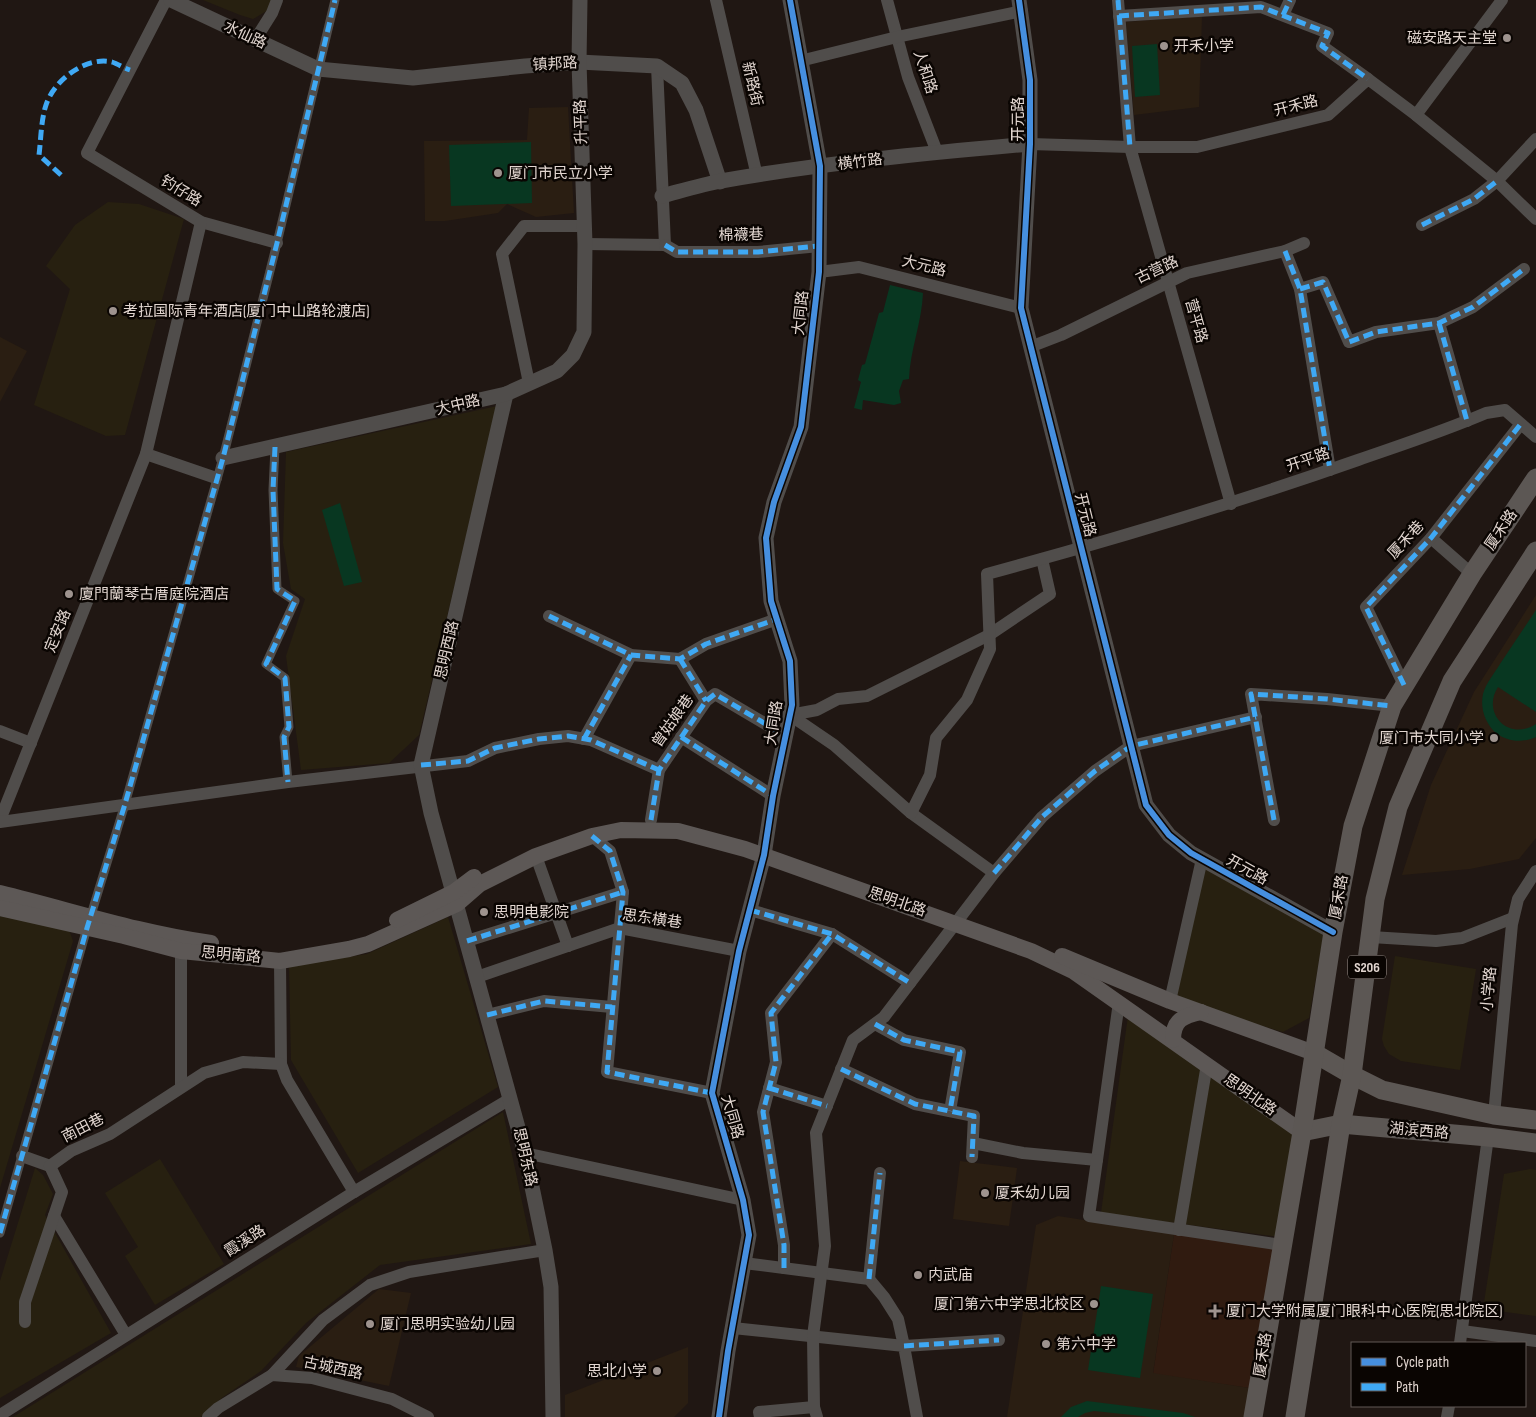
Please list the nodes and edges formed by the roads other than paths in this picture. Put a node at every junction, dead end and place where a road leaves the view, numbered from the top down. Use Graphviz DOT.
graph roads {
  1 [pos="166,0"];
  2 [pos="171,0"];
  3 [pos="277,0"];
  4 [pos="335,0"];
  5 [pos="580,0"];
  6 [pos="716,0"];
  7 [pos="790,0"];
  8 [pos="887,0"];
  9 [pos="1118,0"];
  10 [pos="1290,0"];
  11 [pos="1502,0"];
  12 [pos="1021,5"];
  13 [pos="1283,15"];
  14 [pos="1119,16"];
  15 [pos="897,37"];
  16 [pos="255,40"];
  17 [pos="800,61"];
  18 [pos="579,62"];
  19 [pos="657,66"];
  20 [pos="318,69"];
  21 [pos="1368,79"];
  22 [pos="1416,115"];
  23 [pos="1536,139"];
  24 [pos="1030,144"];
  25 [pos="1130,147"];
  26 [pos="937,152"];
  27 [pos="820,166"];
  28 [pos="757,176"];
  29 [pos="1497,181"];
  30 [pos="720,182"];
  31 [pos="662,196"];
  32 [pos="1536,219"];
  33 [pos="201,222"];
  34 [pos="1422,225"];
  35 [pos="585,226"];
  36 [pos="277,243"];
  37 [pos="1304,243"];
  38 [pos="585,244"];
  39 [pos="665,245"];
  40 [pos="819,246"];
  41 [pos="1285,251"];
  42 [pos="1524,269"];
  43 [pos="819,272"];
  44 [pos="1169,282"];
  45 [pos="1300,289"];
  46 [pos="1021,308"];
  47 [pos="1439,323"];
  48 [pos="1030,347"];
  49 [pos="529,384"];
  50 [pos="506,394"];
  51 [pos="1467,422"];
  52 [pos="1520,425"];
  53 [pos="1536,437"];
  54 [pos="275,447"];
  55 [pos="146,454"];
  56 [pos="223,458"];
  57 [pos="1330,470"];
  58 [pos="216,478"];
  59 [pos="1536,478"];
  60 [pos="1231,504"];
  61 [pos="1431,538"];
  62 [pos="1081,548"];
  63 [pos="1536,551"];
  64 [pos="1042,559"];
  65 [pos="1472,574"];
  66 [pos="549,616"];
  67 [pos="777,619"];
  68 [pos="989,635"];
  69 [pos="631,655"];
  70 [pos="680,659"];
  71 [pos="1404,685"];
  72 [pos="706,701"];
  73 [pos="1392,706"];
  74 [pos="790,715"];
  75 [pos="1256,717"];
  76 [pos="0,731"];
  77 [pos="786,736"];
  78 [pos="681,737"];
  79 [pos="584,739"];
  80 [pos="31,743"];
  81 [pos="1131,746"];
  82 [pos="421,765"];
  83 [pos="659,770"];
  84 [pos="288,782"];
  85 [pos="773,796"];
  86 [pos="125,804"];
  87 [pos="911,813"];
  88 [pos="650,820"];
  89 [pos="1274,820"];
  90 [pos="0,821"];
  91 [pos="592,836"];
  92 [pos="765,851"];
  93 [pos="536,856"];
  94 [pos="1202,859"];
  95 [pos="1536,871"];
  96 [pos="994,873"];
  97 [pos="0,892"];
  98 [pos="623,892"];
  99 [pos="455,898"];
  100 [pos="0,908"];
  101 [pos="750,910"];
  102 [pos="557,913"];
  103 [pos="1513,918"];
  104 [pos="959,919"];
  105 [pos="89,922"];
  106 [pos="620,928"];
  107 [pos="1333,932"];
  108 [pos="832,934"];
  109 [pos="1371,937"];
  110 [pos="467,941"];
  111 [pos="568,946"];
  112 [pos="181,951"];
  113 [pos="739,951"];
  114 [pos="280,960"];
  115 [pos="477,977"];
  116 [pos="910,983"];
  117 [pos="1170,1001"];
  118 [pos="1118,1002"];
  119 [pos="612,1008"];
  120 [pos="1201,1012"];
  121 [pos="488,1015"];
  122 [pos="875,1024"];
  123 [pos="1173,1040"];
  124 [pos="1314,1054"];
  125 [pos="281,1064"];
  126 [pos="1206,1064"];
  127 [pos="841,1069"];
  128 [pos="1352,1075"];
  129 [pos="181,1087"];
  130 [pos="770,1088"];
  131 [pos="712,1093"];
  132 [pos="510,1099"];
  133 [pos="827,1106"];
  134 [pos="950,1111"];
  135 [pos="1494,1115"];
  136 [pos="1536,1120"];
  137 [pos="1341,1124"];
  138 [pos="1302,1132"];
  139 [pos="1488,1137"];
  140 [pos="973,1143"];
  141 [pos="1536,1143"];
  142 [pos="525,1152"];
  143 [pos="22,1156"];
  144 [pos="972,1156"];
  145 [pos="1097,1160"];
  146 [pos="50,1166"];
  147 [pos="880,1173"];
  148 [pos="354,1192"];
  149 [pos="743,1200"];
  150 [pos="54,1216"];
  151 [pos="1179,1230"];
  152 [pos="0,1233"];
  153 [pos="1282,1245"];
  154 [pos="545,1250"];
  155 [pos="744,1263"];
  156 [pos="784,1268"];
  157 [pos="821,1273"];
  158 [pos="870,1280"];
  159 [pos="25,1322"];
  160 [pos="733,1328"];
  161 [pos="126,1335"];
  162 [pos="813,1336"];
  163 [pos="1461,1337"];
  164 [pos="999,1340"];
  165 [pos="1536,1341"];
  166 [pos="904,1346"];
  167 [pos="272,1375"];
  168 [pos="816,1412"];
  169 [pos="0,1415"];
  170 [pos="208,1417"];
  171 [pos="428,1417"];
  172 [pos="553,1417"];
  173 [pos="719,1417"];
  174 [pos="760,1417"];
  175 [pos="917,1417"];
  176 [pos="1253,1417"];
  177 [pos="1295,1417"];
  1 -- 33 [label="street, 钓仔路"];
  2 -- 16 [label="street, 水仙路"];
  3 -- 16 [label="street"];
  4 -- 20 [label="street"];
  5 -- 18 [label="street, 升平路"];
  6 -- 28 [label="street, 新路街"];
  7 -- 17 [label="street, 大同路"];
  8 -- 15 [label="street, 人和路"];
  9 -- 14 [label="street, 营平路"];
  10 -- 13 [label="street"];
  11 -- 22 [label="street"];
  12 -- 15 [label="street"];
  12 -- 24 [label="street, 开元路"];
  13 -- 14 [label="street"];
  13 -- 21 [label="street"];
  14 -- 25 [label="street, 营平路"];
  15 -- 17 [label="street"];
  15 -- 26 [label="street, 人和路"];
  16 -- 20 [label="street, 水仙路"];
  17 -- 27 [label="street, 大同路"];
  18 -- 19 [label="street, 镇邦路"];
  18 -- 20 [label="street, 镇邦路"];
  18 -- 35 [label="street, 升平路"];
  19 -- 30 [label="street"];
  19 -- 31 [label="street"];
  20 -- 36 [label="street"];
  21 -- 22 [label="street"];
  21 -- 25 [label="street, 开禾路"];
  22 -- 29 [label="street"];
  23 -- 29 [label="street"];
  24 -- 25 [label="street, 开禾路"];
  24 -- 26 [label="street, 横竹路"];
  24 -- 46 [label="street, 开元路"];
  25 -- 44 [label="street, 营平路"];
  26 -- 27 [label="street, 横竹路"];
  27 -- 28 [label="street, 横竹路"];
  27 -- 40 [label="street, 大同路"];
  28 -- 30 [label="street, 横竹路"];
  29 -- 32 [label="street"];
  29 -- 34 [label="street"];
  30 -- 31 [label="street, 横竹路"];
  31 -- 39 [label="street"];
  33 -- 36 [label="street"];
  33 -- 55 [label="street, 钓仔路"];
  35 -- 38 [label="street, 升平路"];
  35 -- 49 [label="street"];
  36 -- 56 [label="street"];
  37 -- 41 [label="street, 古营路"];
  38 -- 39 [label="street, 棉襪巷"];
  38 -- 49 [label="street, 大中路"];
  39 -- 40 [label="street, 棉襪巷"];
  40 -- 43 [label="street, 大同路"];
  41 -- 44 [label="street, 古营路"];
  41 -- 45 [label="street"];
  42 -- 47 [label="street"];
  43 -- 46 [label="street, 大元路"];
  43 -- 67 [label="street, 大同路"];
  44 -- 48 [label="street, 古营路"];
  44 -- 60 [label="street, 营平路"];
  45 -- 47 [label="street"];
  45 -- 57 [label="street"];
  46 -- 48 [label="street, 开元路"];
  47 -- 51 [label="street"];
  48 -- 62 [label="street, 开元路"];
  49 -- 50 [label="street, 大中路"];
  50 -- 54 [label="street, 大中路"];
  50 -- 82 [label="street, 思明西路"];
  51 -- 52 [label="street, 开平路"];
  51 -- 57 [label="street, 开平路"];
  52 -- 53 [label="street, 开平路"];
  52 -- 61 [label="street, 厦禾巷"];
  54 -- 56 [label="street, 大中路"];
  54 -- 84 [label="street"];
  55 -- 58 [label="street"];
  55 -- 80 [label="street, 定安路"];
  56 -- 58 [label="street"];
  57 -- 60 [label="street, 开平路"];
  58 -- 86 [label="street"];
  59 -- 65 [label="main road, 厦禾路 / S206"];
  60 -- 62 [label="street, 开平路"];
  61 -- 65 [label="street"];
  61 -- 71 [label="street, 厦禾巷"];
  62 -- 64 [label="street, 开平路"];
  62 -- 81 [label="street, 开元路"];
  63 -- 109 [label="main road, S206"];
  64 -- 68 [label="street"];
  64 -- 68 [label="street, 开平路"];
  65 -- 71 [label="main road, 厦禾路 / S206"];
  66 -- 69 [label="street"];
  67 -- 70 [label="street"];
  67 -- 74 [label="street, 大同路"];
  68 -- 74 [label="street"];
  68 -- 87 [label="street"];
  69 -- 70 [label="street"];
  69 -- 79 [label="street"];
  70 -- 72 [label="street"];
  71 -- 73 [label="main road, 厦禾路 / S206"];
  72 -- 77 [label="street, 曾姑娘巷"];
  72 -- 78 [label="street, 曾姑娘巷"];
  73 -- 75 [label="street"];
  73 -- 107 [label="main road, 厦禾路 / S206"];
  74 -- 77 [label="street, 大同路"];
  74 -- 87 [label="street"];
  75 -- 81 [label="street"];
  75 -- 89 [label="street"];
  76 -- 80 [label="street"];
  77 -- 85 [label="street, 大同路"];
  78 -- 83 [label="street, 曾姑娘巷"];
  78 -- 85 [label="street"];
  79 -- 82 [label="street"];
  79 -- 83 [label="street"];
  80 -- 90 [label="street, 定安路"];
  81 -- 94 [label="street, 开元路"];
  81 -- 96 [label="street"];
  82 -- 84 [label="street"];
  82 -- 99 [label="street, 思明西路"];
  83 -- 88 [label="street, 曾姑娘巷"];
  84 -- 86 [label="street"];
  85 -- 92 [label="street, 大同路"];
  86 -- 90 [label="street"];
  86 -- 105 [label="street"];
  87 -- 96 [label="street"];
  88 -- 92 [label="main road, 思明北路"];
  88 -- 99 [label="main road, 思明北路"];
  91 -- 92 [label="main road, 思明北路"];
  91 -- 93 [label="main road, 思明北路"];
  91 -- 98 [label="street"];
  92 -- 101 [label="street, 大同路"];
  92 -- 104 [label="main road, 思明北路"];
  93 -- 99 [label="main road, 思明北路"];
  93 -- 102 [label="street"];
  94 -- 107 [label="street, 开元路"];
  94 -- 117 [label="street"];
  95 -- 103 [label="street, 小学路"];
  96 -- 104 [label="street"];
  97 -- 105 [label="main road, 思明南路"];
  98 -- 102 [label="street"];
  98 -- 106 [label="street"];
  99 -- 105 [label="main road, 思明南路"];
  99 -- 110 [label="street, 思明东路"];
  99 -- 114 [label="main road, 思明南路"];
  100 -- 105 [label="main road, 思明南路"];
  101 -- 108 [label="street"];
  101 -- 113 [label="street, 大同路"];
  102 -- 110 [label="street"];
  102 -- 111 [label="street"];
  103 -- 109 [label="street"];
  103 -- 135 [label="street, 小学路"];
  104 -- 116 [label="street"];
  104 -- 117 [label="main road, 思明北路"];
  104 -- 118 [label="main road, 思明北路"];
  105 -- 112 [label="main road, 思明南路"];
  105 -- 143 [label="street"];
  106 -- 111 [label="street, 思东横巷"];
  106 -- 113 [label="street, 思东横巷"];
  106 -- 119 [label="street"];
  107 -- 124 [label="main road, 厦禾路 / S206"];
  108 -- 116 [label="street"];
  108 -- 130 [label="street"];
  109 -- 128 [label="main road, S206"];
  110 -- 115 [label="street, 思明东路"];
  111 -- 115 [label="street, 思东横巷"];
  112 -- 114 [label="main road, 思明南路"];
  112 -- 129 [label="street"];
  113 -- 131 [label="street, 大同路"];
  114 -- 125 [label="street"];
  115 -- 121 [label="street, 思明东路"];
  116 -- 122 [label="street"];
  117 -- 120 [label="main road, 思明北路"];
  118 -- 123 [label="main road, 思明北路"];
  118 -- 145 [label="street"];
  119 -- 121 [label="street"];
  119 -- 131 [label="street"];
  120 -- 123 [label="main road"];
  120 -- 124 [label="main road, 思明北路"];
  121 -- 132 [label="street, 思明东路"];
  122 -- 127 [label="street"];
  122 -- 134 [label="street"];
  123 -- 126 [label="main road, 思明北路"];
  124 -- 128 [label="main road, 湖滨西路"];
  124 -- 138 [label="main road, 厦禾路 / S206"];
  125 -- 129 [label="street, 南田巷"];
  125 -- 148 [label="street"];
  126 -- 138 [label="main road, 思明北路"];
  126 -- 151 [label="street"];
  127 -- 133 [label="street"];
  127 -- 134 [label="street"];
  128 -- 135 [label="main road, 湖滨西路"];
  128 -- 137 [label="main road, S206"];
  129 -- 146 [label="street, 南田巷"];
  130 -- 133 [label="street"];
  130 -- 156 [label="street"];
  131 -- 149 [label="street, 大同路"];
  132 -- 142 [label="street, 思明东路"];
  132 -- 148 [label="street, 霞溪路"];
  133 -- 157 [label="street"];
  134 -- 140 [label="street"];
  135 -- 136 [label="main road, 湖滨西路"];
  137 -- 138 [label="main road, 湖滨西路"];
  137 -- 139 [label="main road, 湖滨西路"];
  137 -- 177 [label="main road, S206"];
  138 -- 153 [label="main road, 厦禾路 / S206"];
  139 -- 141 [label="main road, 湖滨西路"];
  139 -- 163 [label="street"];
  140 -- 144 [label="street"];
  140 -- 145 [label="street"];
  142 -- 149 [label="street"];
  142 -- 154 [label="street, 思明东路"];
  143 -- 146 [label="street"];
  143 -- 152 [label="street"];
  145 -- 151 [label="street"];
  146 -- 150 [label="street"];
  147 -- 158 [label="street"];
  148 -- 161 [label="street, 霞溪路"];
  149 -- 155 [label="street, 大同路"];
  150 -- 159 [label="street"];
  150 -- 161 [label="street"];
  151 -- 153 [label="street"];
  153 -- 176 [label="main road, 厦禾路 / S206"];
  154 -- 167 [label="street"];
  154 -- 172 [label="street, 思明东路"];
  155 -- 156 [label="street"];
  155 -- 160 [label="street, 大同路"];
  156 -- 157 [label="street"];
  157 -- 158 [label="street"];
  157 -- 162 [label="street"];
  158 -- 166 [label="street"];
  160 -- 162 [label="street"];
  160 -- 173 [label="street, 大同路"];
  161 -- 169 [label="street, 霞溪路"];
  162 -- 166 [label="street"];
  162 -- 168 [label="street"];
  163 -- 165 [label="street"];
  164 -- 166 [label="street"];
  166 -- 175 [label="street"];
  167 -- 170 [label="street"];
  167 -- 171 [label="street, 古城西路"];
  168 -- 174 [label="street"];
}
